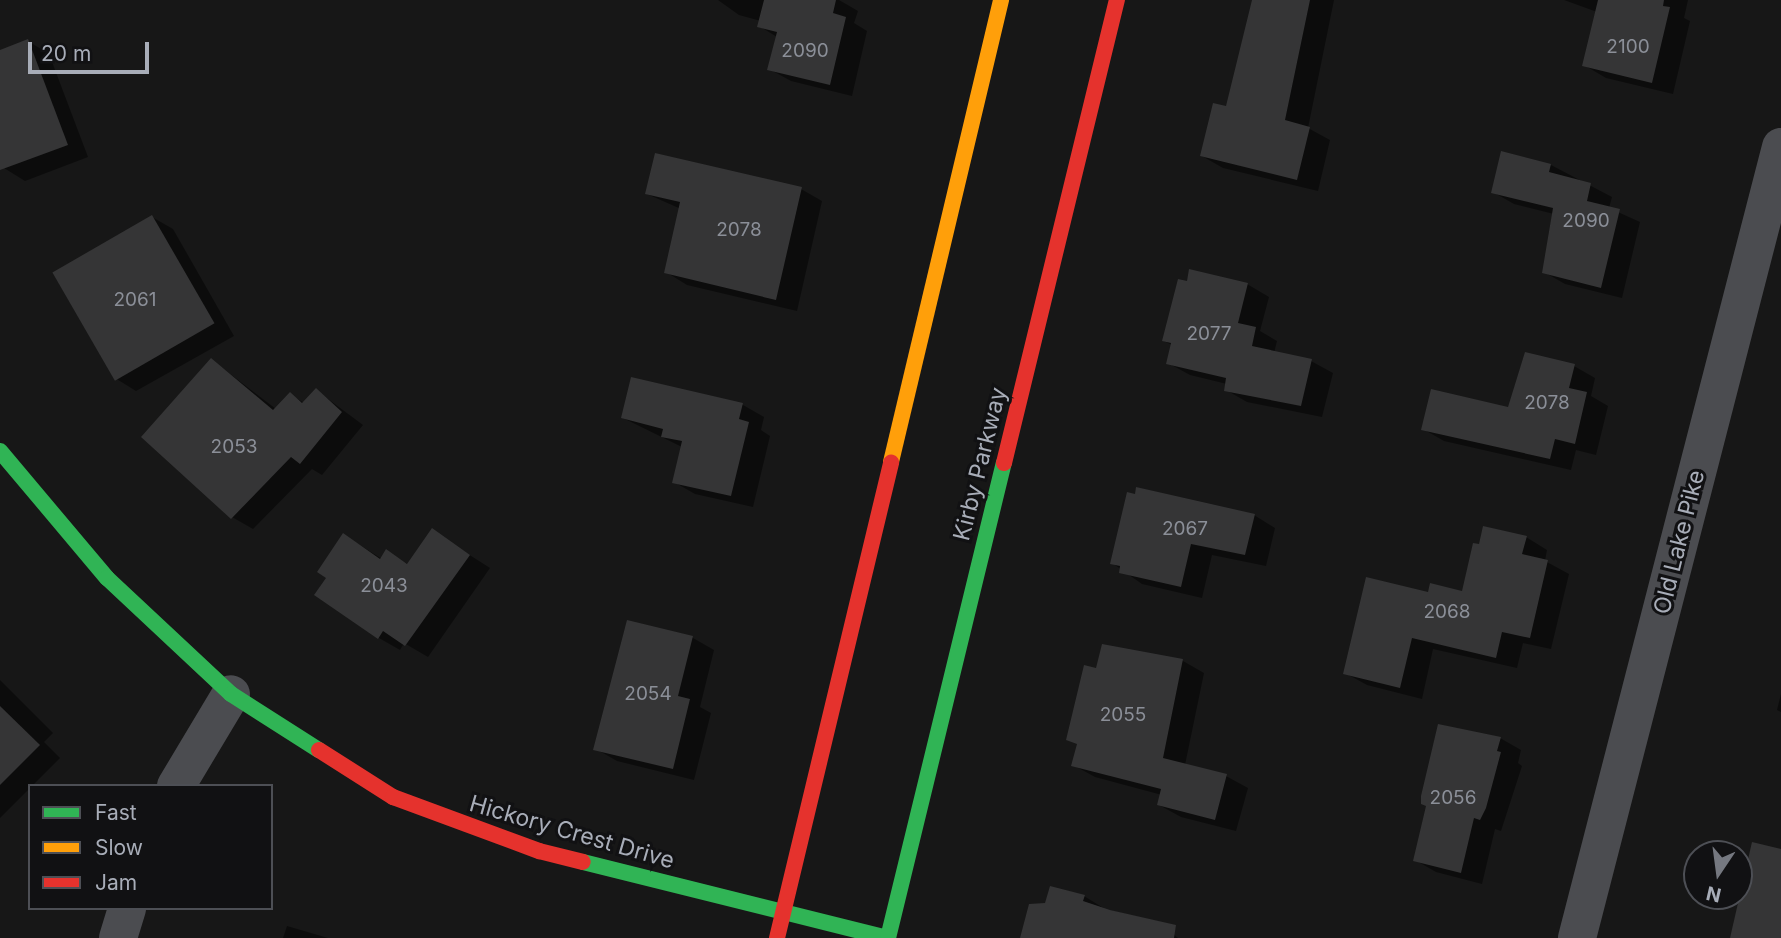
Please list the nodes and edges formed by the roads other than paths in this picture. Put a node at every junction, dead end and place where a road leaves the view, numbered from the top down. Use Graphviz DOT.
graph roads {
  1 [pos="1001,0"];
  2 [pos="1117,0"];
  3 [pos="1781,146"];
  4 [pos="0,451"];
  5 [pos="231,694"];
  6 [pos="177,784"];
  7 [pos="126,910"];
  8 [pos="783,911"];
  9 [pos="118,938"];
  10 [pos="777,938"];
  11 [pos="888,938"];
  12 [pos="1577,938"];
  1 -- 8 [label="main road"];
  2 -- 11 [label="main road, Kirby Parkway"];
  3 -- 12 [label="street, Old Lake Pike"];
  4 -- 5 [label="main road, Hickory Crest Drive"];
  5 -- 6 [label="street"];
  5 -- 8 [label="main road, Hickory Crest Drive"];
  7 -- 9 [label="street"];
  8 -- 10 [label="main road"];
  8 -- 11 [label="main road, Hickory Crest Drive"];
}
